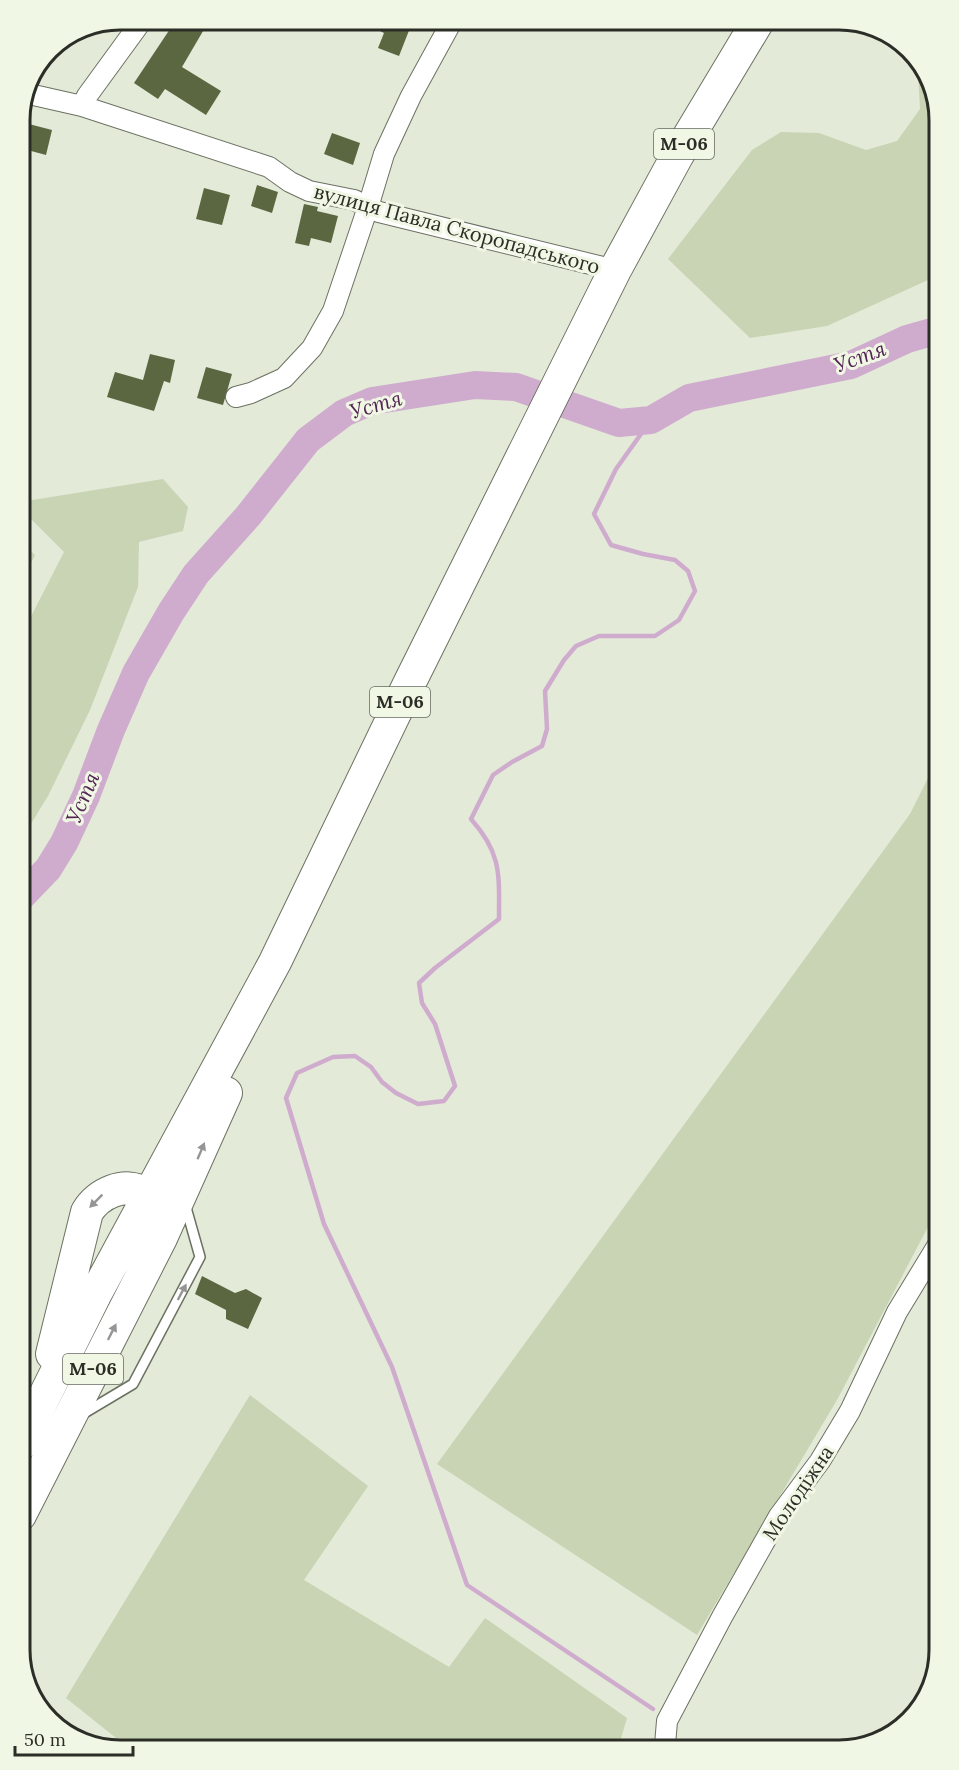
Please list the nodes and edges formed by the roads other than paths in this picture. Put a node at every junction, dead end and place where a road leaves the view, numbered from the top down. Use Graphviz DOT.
graph roads {
  1 [pos="136,30"];
  2 [pos="448,30"];
  3 [pos="753,30"];
  4 [pos="34,95"];
  5 [pos="82,106"];
  6 [pos="368,207"];
  7 [pos="615,270"];
  8 [pos="236,397"];
  9 [pos="275,962"];
  10 [pos="182,1194"];
  11 [pos="148,1198"];
  12 [pos="168,1223"];
  13 [pos="929,1259"];
  14 [pos="40,1404"];
  15 [pos="30,1424"];
  16 [pos="64,1425"];
  17 [pos="30,1495"];
  18 [pos="665,1740"];
  1 -- 5 [label="street"];
  2 -- 6 [label="street"];
  3 -- 7 [label="highway, М-06"];
  4 -- 5 [label="street, вулиця Павла Скоропадського"];
  5 -- 6 [label="street, вулиця Павла Скоропадського"];
  6 -- 7 [label="street, вулиця Павла Скоропадського"];
  6 -- 8 [label="street"];
  7 -- 9 [label="highway, М-06"];
  10 -- 9 [label="highway, М-06, one-way"];
  9 -- 11 [label="highway, М-06"];
  10 -- 12 [label="highway, М-06"];
  16 -- 10 [label="lane, one-way"];
  11 -- 12 [label="highway"];
  11 -- 14 [label="highway, М-06"];
  11 -- 14 [label="highway, one-way"];
  16 -- 12 [label="highway, М-06, one-way"];
  13 -- 18 [label="street, Молодіжна"];
  14 -- 15 [label="highway, М-06"];
  16 -- 17 [label="highway, М-06"];
}
